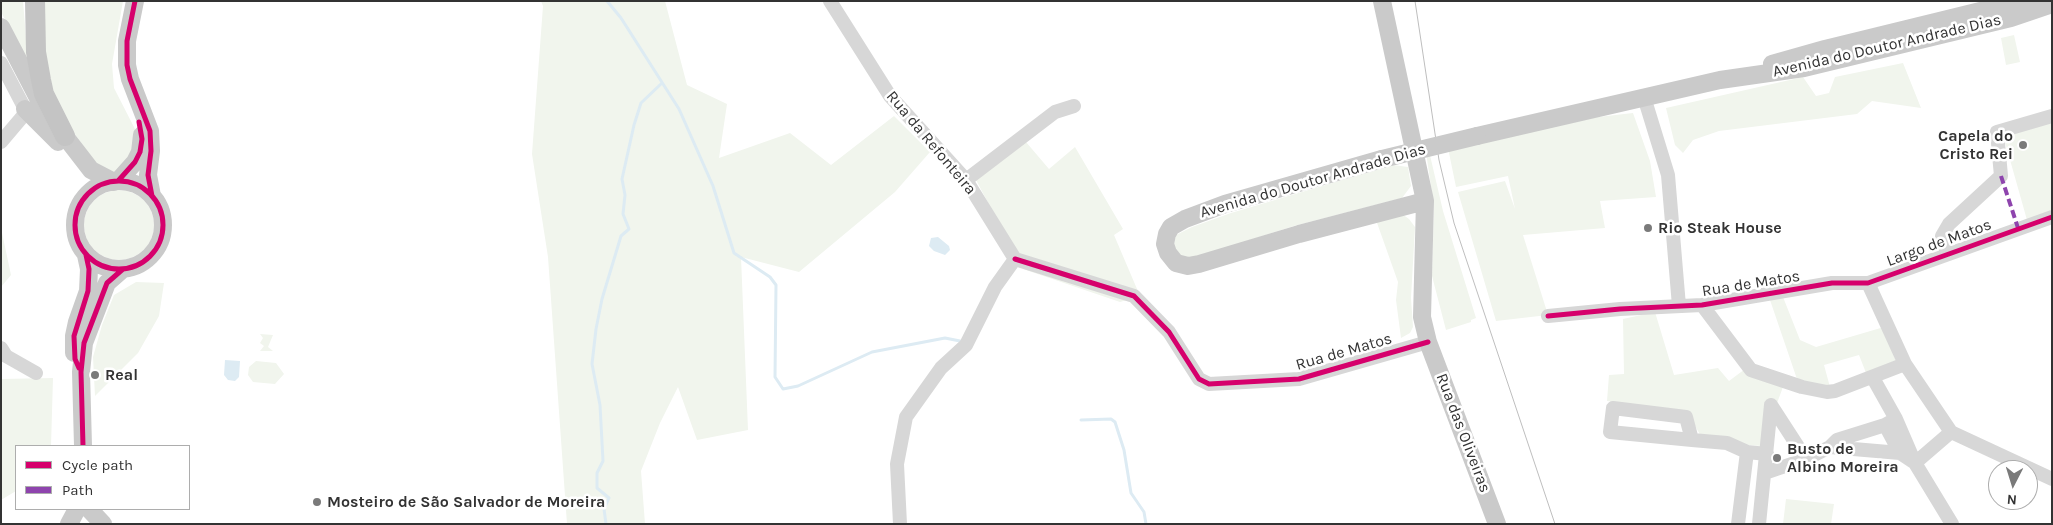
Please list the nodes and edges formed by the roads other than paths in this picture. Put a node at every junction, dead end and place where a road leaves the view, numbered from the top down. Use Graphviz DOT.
graph roads {
  1 [pos="35,1"];
  2 [pos="126,1"];
  3 [pos="135,1"];
  4 [pos="830,1"];
  5 [pos="1382,1"];
  6 [pos="2021,1"];
  7 [pos="2052,4"];
  8 [pos="1,28"];
  9 [pos="1,44"];
  10 [pos="1,63"];
  11 [pos="1720,80"];
  12 [pos="1644,97"];
  13 [pos="1074,106"];
  14 [pos="25,110"];
  15 [pos="2052,116"];
  16 [pos="61,139"];
  17 [pos="1,142"];
  18 [pos="966,180"];
  19 [pos="116,181"];
  20 [pos="152,196"];
  21 [pos="1425,201"];
  22 [pos="81,203"];
  23 [pos="2052,217"];
  24 [pos="1949,253"];
  25 [pos="86,254"];
  26 [pos="1015,259"];
  27 [pos="123,269"];
  28 [pos="1868,283"];
  29 [pos="1702,305"];
  30 [pos="1679,306"];
  31 [pos="1548,316"];
  32 [pos="1428,342"];
  33 [pos="1,348"];
  34 [pos="1905,364"];
  35 [pos="81,372"];
  36 [pos="36,373"];
  37 [pos="1873,378"];
  38 [pos="1891,422"];
  39 [pos="1951,432"];
  40 [pos="1692,440"];
  41 [pos="83,445"];
  42 [pos="1830,447"];
  43 [pos="1747,452"];
  44 [pos="1900,453"];
  45 [pos="1767,454"];
  46 [pos="1806,459"];
  47 [pos="1915,463"];
  48 [pos="1765,479"];
  49 [pos="2052,479"];
  50 [pos="1743,484"];
  51 [pos="76,510"];
  52 [pos="87,510"];
  53 [pos="88,510"];
  54 [pos="69,524"];
  55 [pos="86,524"];
  56 [pos="103,524"];
  57 [pos="900,524"];
  58 [pos="1497,524"];
  59 [pos="1738,524"];
  60 [pos="1759,524"];
  61 [pos="1952,524"];
  1 -- 16 [label="highway"];
  2 -- 19 [label="main road"];
  3 -- 20 [label="main road"];
  4 -- 18 [label="street, Rua da Refonteira"];
  5 -- 21 [label="main road, Rua das Oliveiras"];
  6 -- 11 [label="main road, Avenida do Doutor Andrade Dias"];
  7 -- 11 [label="main road, Avenida do Doutor Andrade Dias"];
  8 -- 16 [label="main road"];
  9 -- 16 [label="main road"];
  10 -- 14 [label="street"];
  11 -- 12 [label="main road, Avenida do Doutor Andrade Dias"];
  12 -- 21 [label="main road, Avenida do Doutor Andrade Dias, bridge"];
  12 -- 30 [label="street"];
  13 -- 18 [label="street"];
  14 -- 16 [label="main road"];
  14 -- 17 [label="street"];
  15 -- 24 [label="street, Largo de Matos"];
  16 -- 19 [label="main road"];
  16 -- 22 [label="main road"];
  18 -- 26 [label="street, Rua da Refonteira"];
  19 -- 20 [label="main road"];
  19 -- 22 [label="main road"];
  20 -- 27 [label="main road"];
  21 -- 32 [label="main road, Rua das Oliveiras"];
  22 -- 25 [label="main road"];
  23 -- 24 [label="street, Largo de Matos"];
  24 -- 28 [label="street, Largo de Matos"];
  25 -- 27 [label="main road"];
  25 -- 35 [label="main road"];
  26 -- 32 [label="street, Rua de Matos"];
  26 -- 57 [label="street"];
  27 -- 35 [label="main road"];
  28 -- 29 [label="street, Rua de Matos"];
  28 -- 34 [label="street"];
  29 -- 30 [label="street, Rua de Matos"];
  29 -- 37 [label="street"];
  30 -- 31 [label="street, Rua de Matos"];
  32 -- 58 [label="main road, Rua das Oliveiras"];
  33 -- 36 [label="street"];
  34 -- 37 [label="street"];
  34 -- 39 [label="street"];
  35 -- 41 [label="main road"];
  37 -- 38 [label="street"];
  38 -- 42 [label="street"];
  38 -- 44 [label="street"];
  38 -- 47 [label="street"];
  39 -- 47 [label="street"];
  39 -- 49 [label="street"];
  40 -- 40 [label="street"];
  40 -- 43 [label="street"];
  42 -- 44 [label="street"];
  42 -- 46 [label="street"];
  43 -- 45 [label="street"];
  43 -- 50 [label="street"];
  44 -- 47 [label="street"];
  45 -- 46 [label="street"];
  45 -- 48 [label="street"];
  46 -- 48 [label="street"];
  47 -- 61 [label="street"];
  48 -- 50 [label="street"];
  48 -- 60 [label="street"];
  50 -- 59 [label="street"];
  51 -- 54 [label="main road"];
  52 -- 55 [label="main road"];
  53 -- 56 [label="main road"];
}
